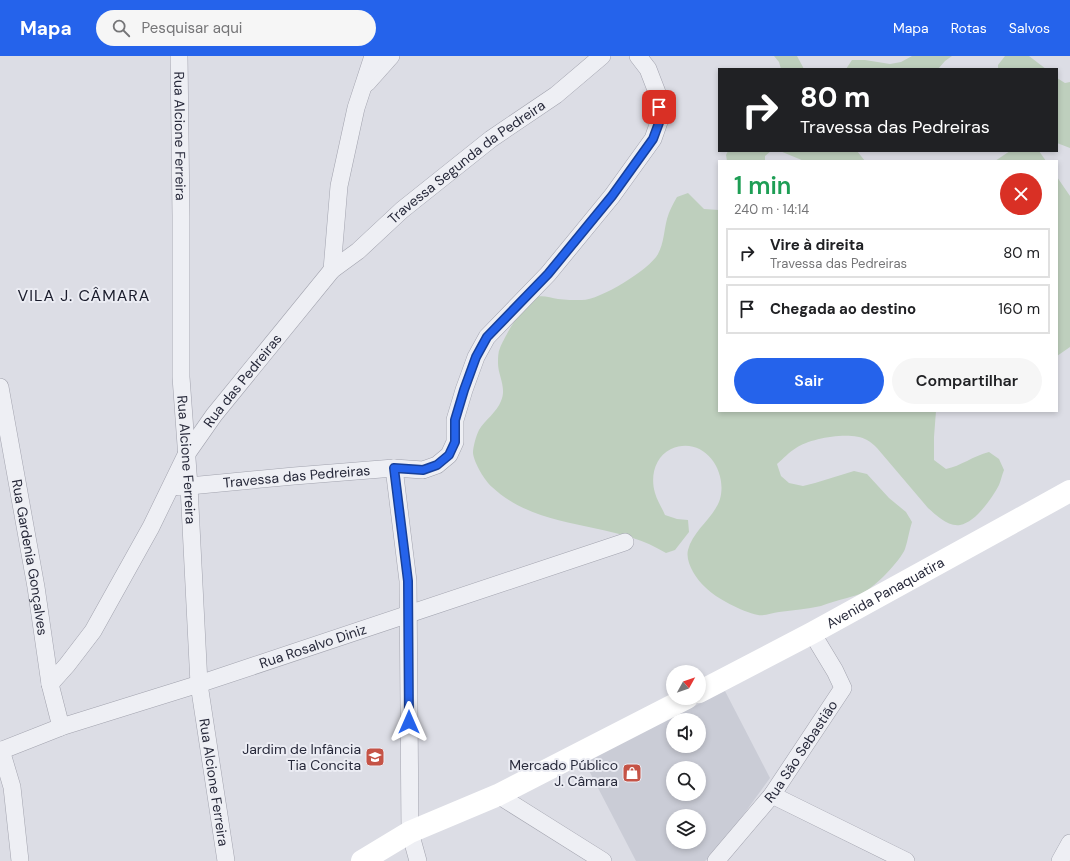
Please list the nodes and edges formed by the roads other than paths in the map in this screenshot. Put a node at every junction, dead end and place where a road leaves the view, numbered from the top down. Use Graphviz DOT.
graph roads {
  1 [pos="179,56"];
  2 [pos="373,56"];
  3 [pos="390,56"];
  4 [pos="602,56"];
  5 [pos="638,56"];
  6 [pos="362,89"];
  7 [pos="332,270"];
  8 [pos="0,387"];
  9 [pos="186,455"];
  10 [pos="394,468"];
  11 [pos="189,486"];
  12 [pos="170,488"];
  13 [pos="1070,491"];
  14 [pos="625,542"];
  15 [pos="409,613"];
  16 [pos="812,634"];
  17 [pos="50,684"];
  18 [pos="199,684"];
  19 [pos="706,688"];
  20 [pos="673,705"];
  21 [pos="61,727"];
  22 [pos="1,750"];
  23 [pos="772,794"];
  24 [pos="498,795"];
  25 [pos="410,832"];
  26 [pos="1070,843"];
  27 [pos="20,861"];
  28 [pos="226,861"];
  29 [pos="362,861"];
  30 [pos="418,861"];
  31 [pos="602,861"];
  32 [pos="716,861"];
  33 [pos="906,861"];
  34 [pos="1060,861"];
  1 -- 9 [label="street, Rua Alcione Ferreira"];
  2 -- 6 [label="street"];
  3 -- 6 [label="street"];
  4 -- 7 [label="street, Travessa Segunda da Pedreira"];
  5 -- 10 [label="street, Travessa das Pedreiras"];
  6 -- 7 [label="street"];
  7 -- 9 [label="street, Rua das Pedreiras"];
  8 -- 17 [label="street, Rua Gardenia Gonçalves"];
  9 -- 11 [label="street, Rua Alcione Ferreira"];
  9 -- 12 [label="street, Rua das Pedreiras"];
  10 -- 11 [label="street, Travessa das Pedreiras"];
  10 -- 15 [label="street"];
  11 -- 12 [label="street, Travessa das Pedreiras"];
  11 -- 18 [label="street, Rua Alcione Ferreira"];
  12 -- 17 [label="street, Rua das Pedreiras"];
  13 -- 16 [label="main road, Avenida Panaquatira"];
  14 -- 15 [label="street, Rua Rosalvo Diniz"];
  15 -- 18 [label="street, Rua Rosalvo Diniz"];
  15 -- 25 [label="street"];
  16 -- 19 [label="main road, Avenida Panaquatira"];
  16 -- 23 [label="street, Rua São Sebastião"];
  17 -- 21 [label="street, Rua Gardenia Gonçalves"];
  18 -- 21 [label="street, Rua Rosalvo Diniz"];
  18 -- 28 [label="street, Rua Alcione Ferreira"];
  20 -- 24 [label="main road"];
  21 -- 22 [label="street, Rua Rosalvo Diniz"];
  22 -- 27 [label="street"];
  23 -- 32 [label="street, Rua São Sebastião"];
  23 -- 33 [label="street"];
  24 -- 25 [label="main road"];
  24 -- 31 [label="street"];
  25 -- 29 [label="main road"];
  25 -- 30 [label="street"];
  26 -- 34 [label="street"];
}
